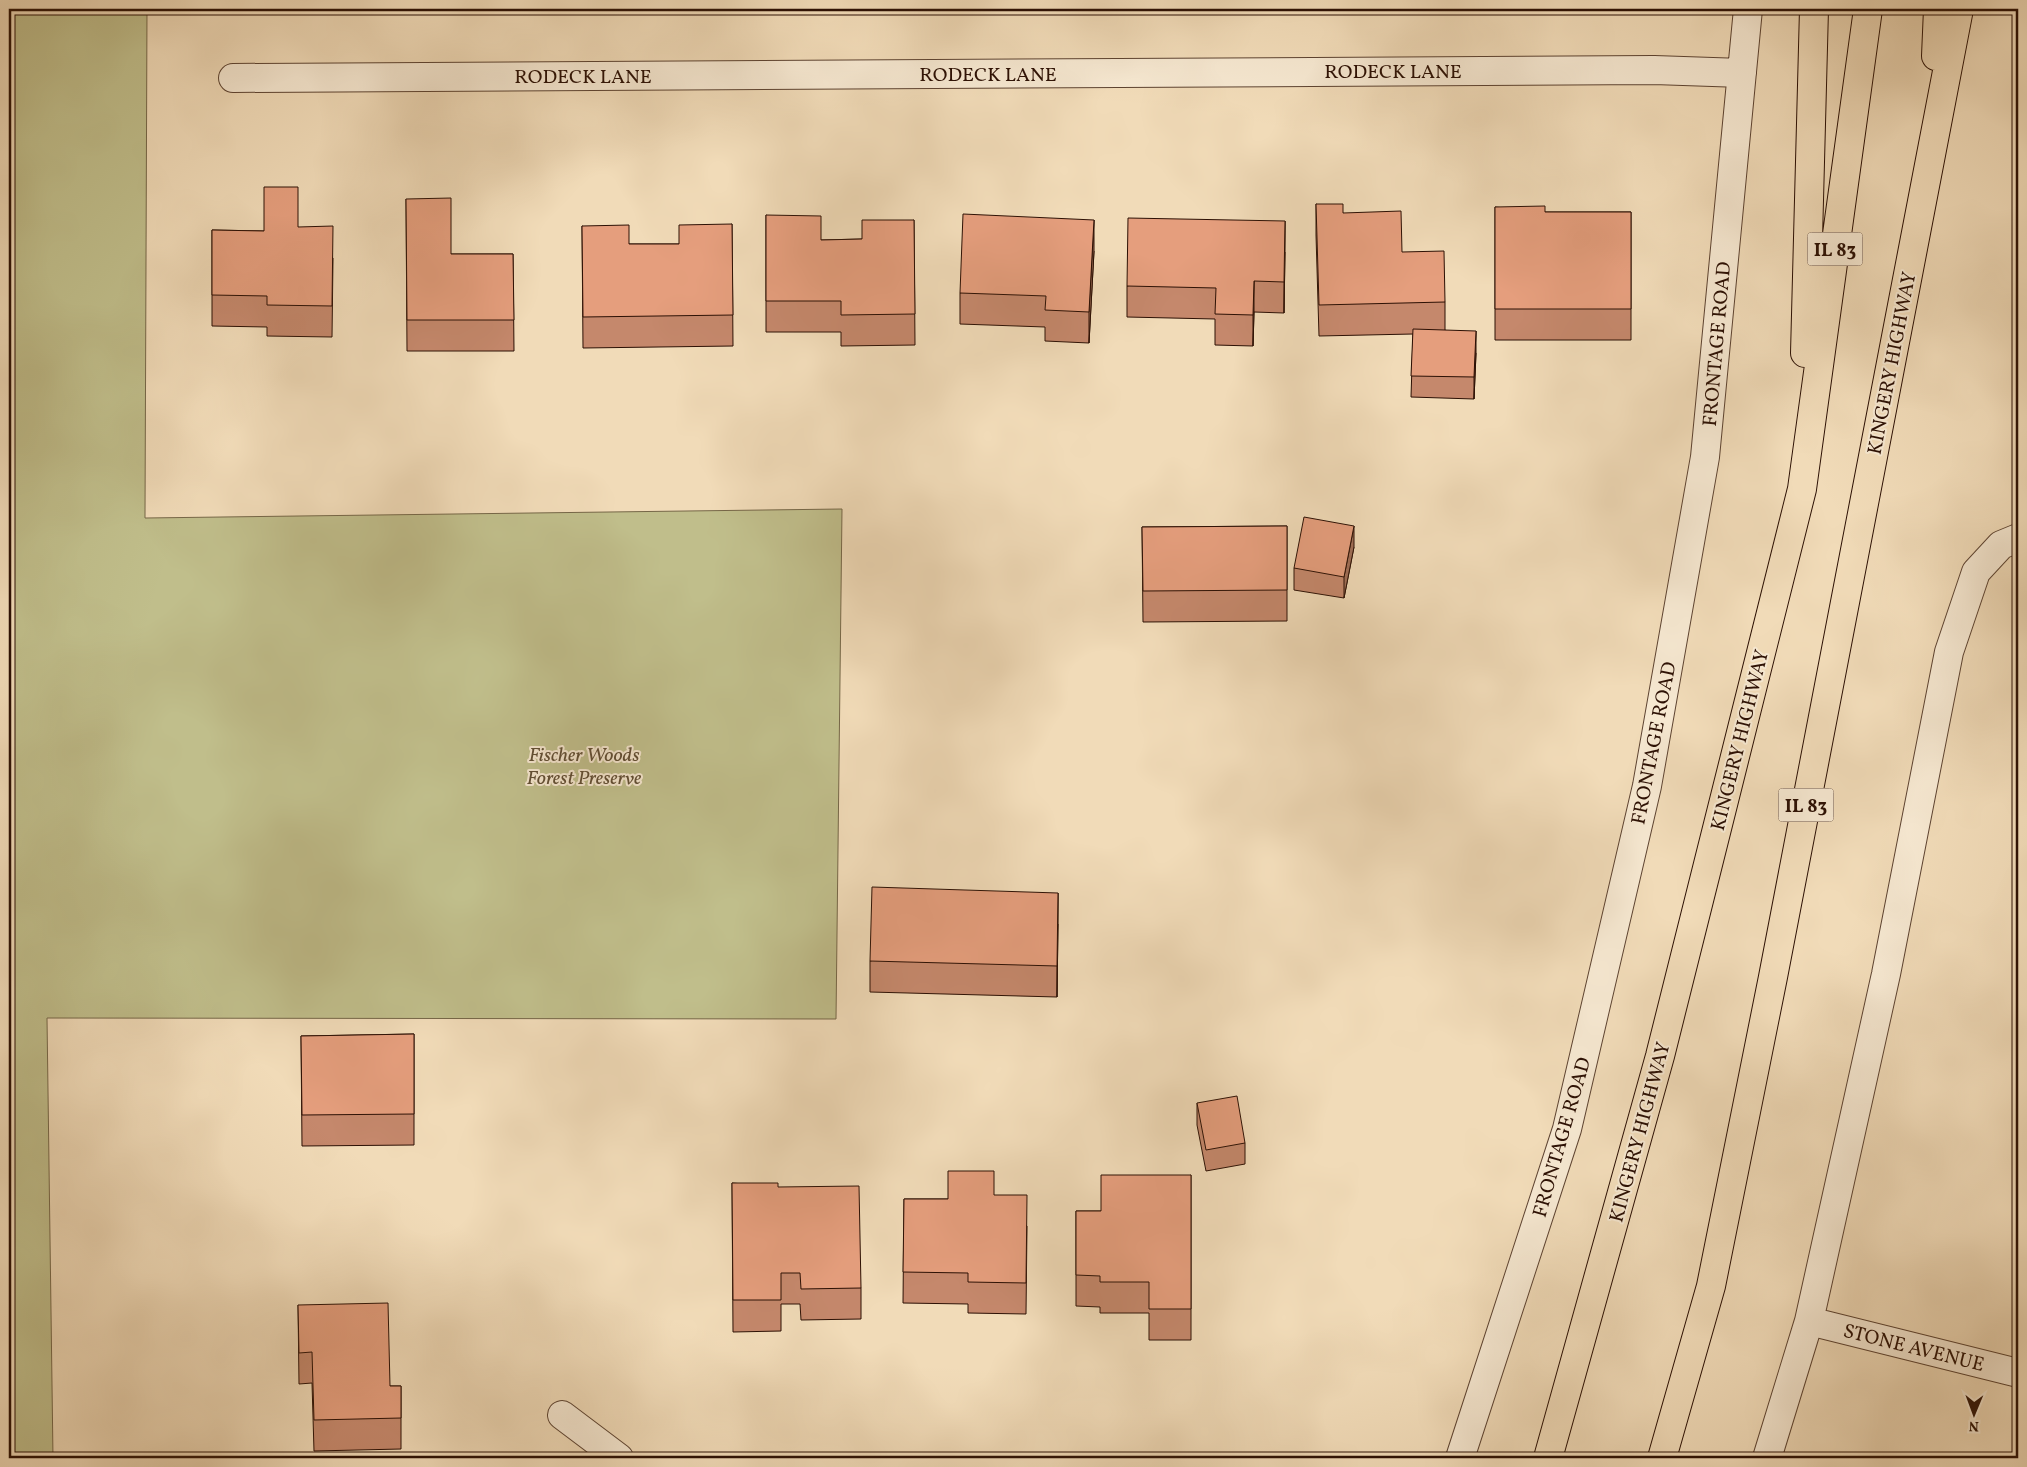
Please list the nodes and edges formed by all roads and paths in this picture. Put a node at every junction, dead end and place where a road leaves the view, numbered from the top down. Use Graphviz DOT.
graph roads {
  1 [pos="1748,9"];
  2 [pos="1814,9"];
  3 [pos="1868,9"];
  4 [pos="1938,9"];
  5 [pos="1959,9"];
  6 [pos="1742,73"];
  7 [pos="233,78"];
  8 [pos="1932,148"];
  9 [pos="1802,489"];
  10 [pos="2010,542"];
  11 [pos="1809,1321"];
  12 [pos="2018,1373"];
  13 [pos="562,1415"];
  14 [pos="620,1458"];
  15 [pos="1460,1458"];
  16 [pos="1548,1458"];
  17 [pos="1662,1458"];
  18 [pos="1767,1458"];
  1 -- 6 [label="street, FRONTAGE ROAD"];
  2 -- 9 [label="highway"];
  3 -- 9 [label="highway, KINGERY HIGHWAY / IL 83"];
  4 -- 8 [label="highway, IL 83"];
  5 -- 8 [label="highway"];
  6 -- 7 [label="street, RODECK LANE"];
  6 -- 15 [label="street, FRONTAGE ROAD"];
  8 -- 17 [label="highway, KINGERY HIGHWAY / IL 83"];
  9 -- 16 [label="highway, KINGERY HIGHWAY / IL 83"];
  10 -- 11 [label="street"];
  11 -- 12 [label="street, STONE AVENUE"];
  11 -- 18 [label="street"];
  13 -- 14 [label="street"];
}
